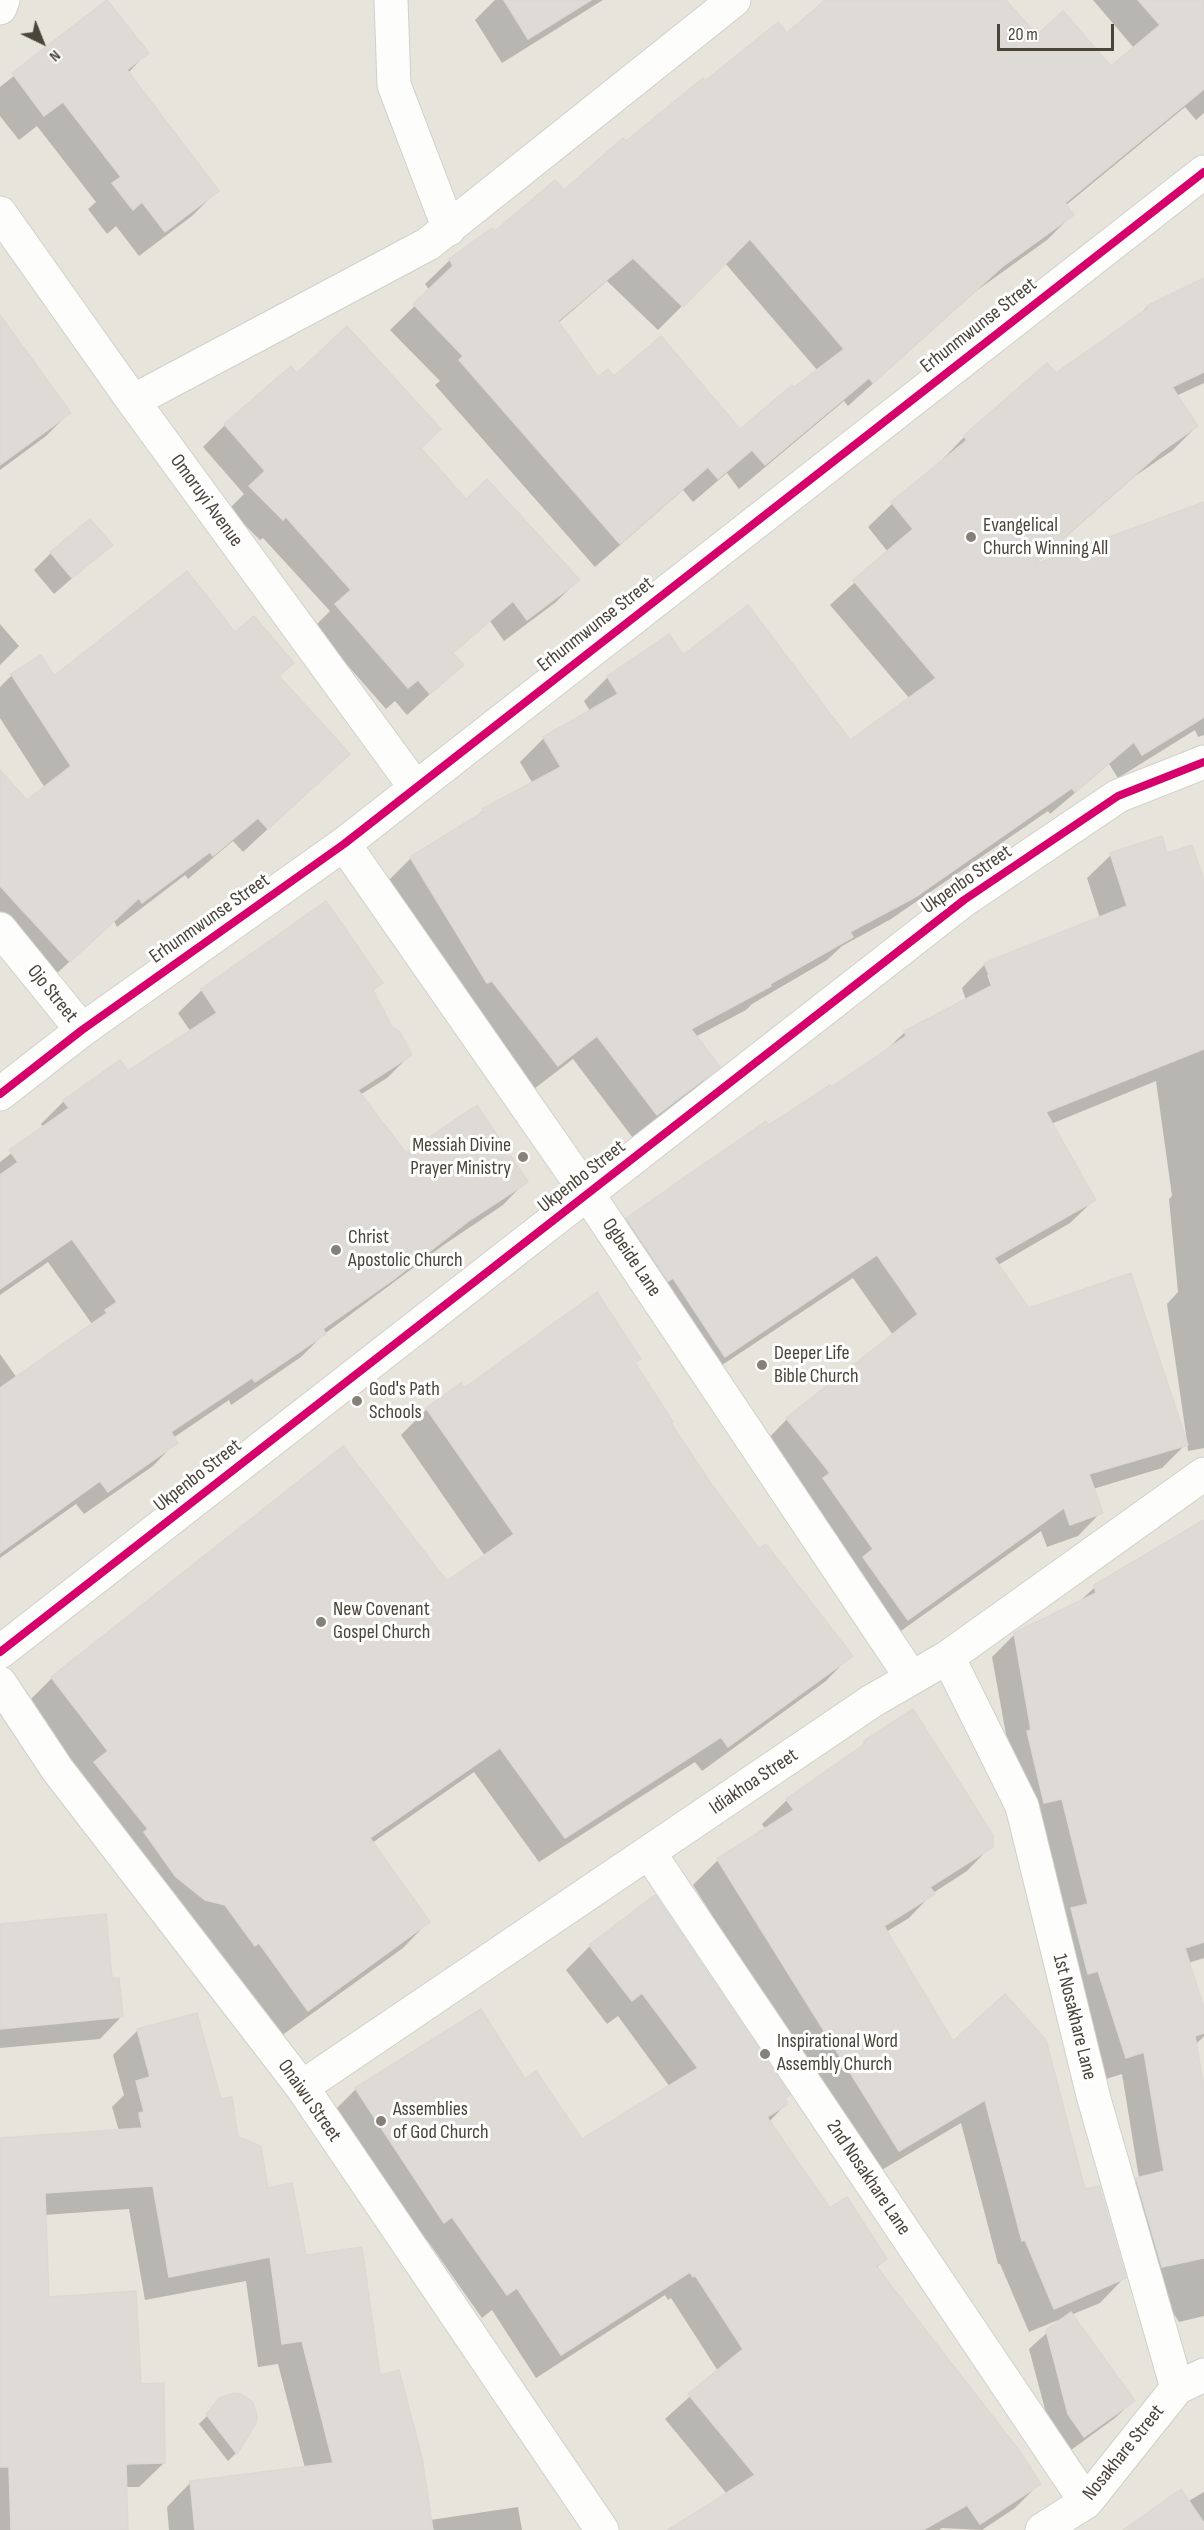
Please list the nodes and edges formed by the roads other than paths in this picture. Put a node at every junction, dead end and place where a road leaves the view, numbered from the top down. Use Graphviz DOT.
graph roads {
  1 [pos="3,0"];
  2 [pos="391,0"];
  3 [pos="734,0"];
  4 [pos="0,8"];
  5 [pos="1204,172"];
  6 [pos="0,213"];
  7 [pos="449,229"];
  8 [pos="133,401"];
  9 [pos="1204,762"];
  10 [pos="414,787"];
  11 [pos="345,844"];
  12 [pos="0,929"];
  13 [pos="82,1030"];
  14 [pos="0,1094"];
  15 [pos="587,1193"];
  16 [pos="1204,1474"];
  17 [pos="0,1652"];
  18 [pos="948,1657"];
  19 [pos="911,1677"];
  20 [pos="0,1683"];
  21 [pos="650,1854"];
  22 [pos="302,2087"];
  23 [pos="1191,2381"];
  24 [pos="1086,2502"];
  25 [pos="602,2530"];
  26 [pos="1042,2530"];
  1 -- 4 [label="street"];
  2 -- 7 [label="street"];
  3 -- 7 [label="street"];
  5 -- 10 [label="street, Erhunmwunse Street"];
  6 -- 8 [label="street, Omoruyi Avenue"];
  7 -- 8 [label="street"];
  8 -- 10 [label="street, Omoruyi Avenue"];
  9 -- 15 [label="street, Ukpenbo Street"];
  10 -- 11 [label="street, Erhunmwunse Street"];
  11 -- 13 [label="street, Erhunmwunse Street"];
  11 -- 15 [label="street, Ogbeide Lane"];
  12 -- 13 [label="street, Ojo Street"];
  13 -- 14 [label="street, Erhunmwunse Street"];
  15 -- 17 [label="street, Ukpenbo Street"];
  15 -- 19 [label="street, Ogbeide Lane"];
  16 -- 18 [label="street, Idiakhoa Street"];
  18 -- 19 [label="street, Idiakhoa Street"];
  18 -- 23 [label="street, 1st Nosakhare Lane"];
  19 -- 21 [label="street, Idiakhoa Street"];
  20 -- 22 [label="street, Onaiwu Street"];
  21 -- 22 [label="street, Idiakhoa Street"];
  21 -- 24 [label="street, 2nd Nosakhare Lane"];
  22 -- 25 [label="street, Onaiwu Street"];
  23 -- 24 [label="street, Nosakhare Street"];
  24 -- 26 [label="street, Nosakhare Street"];
}
